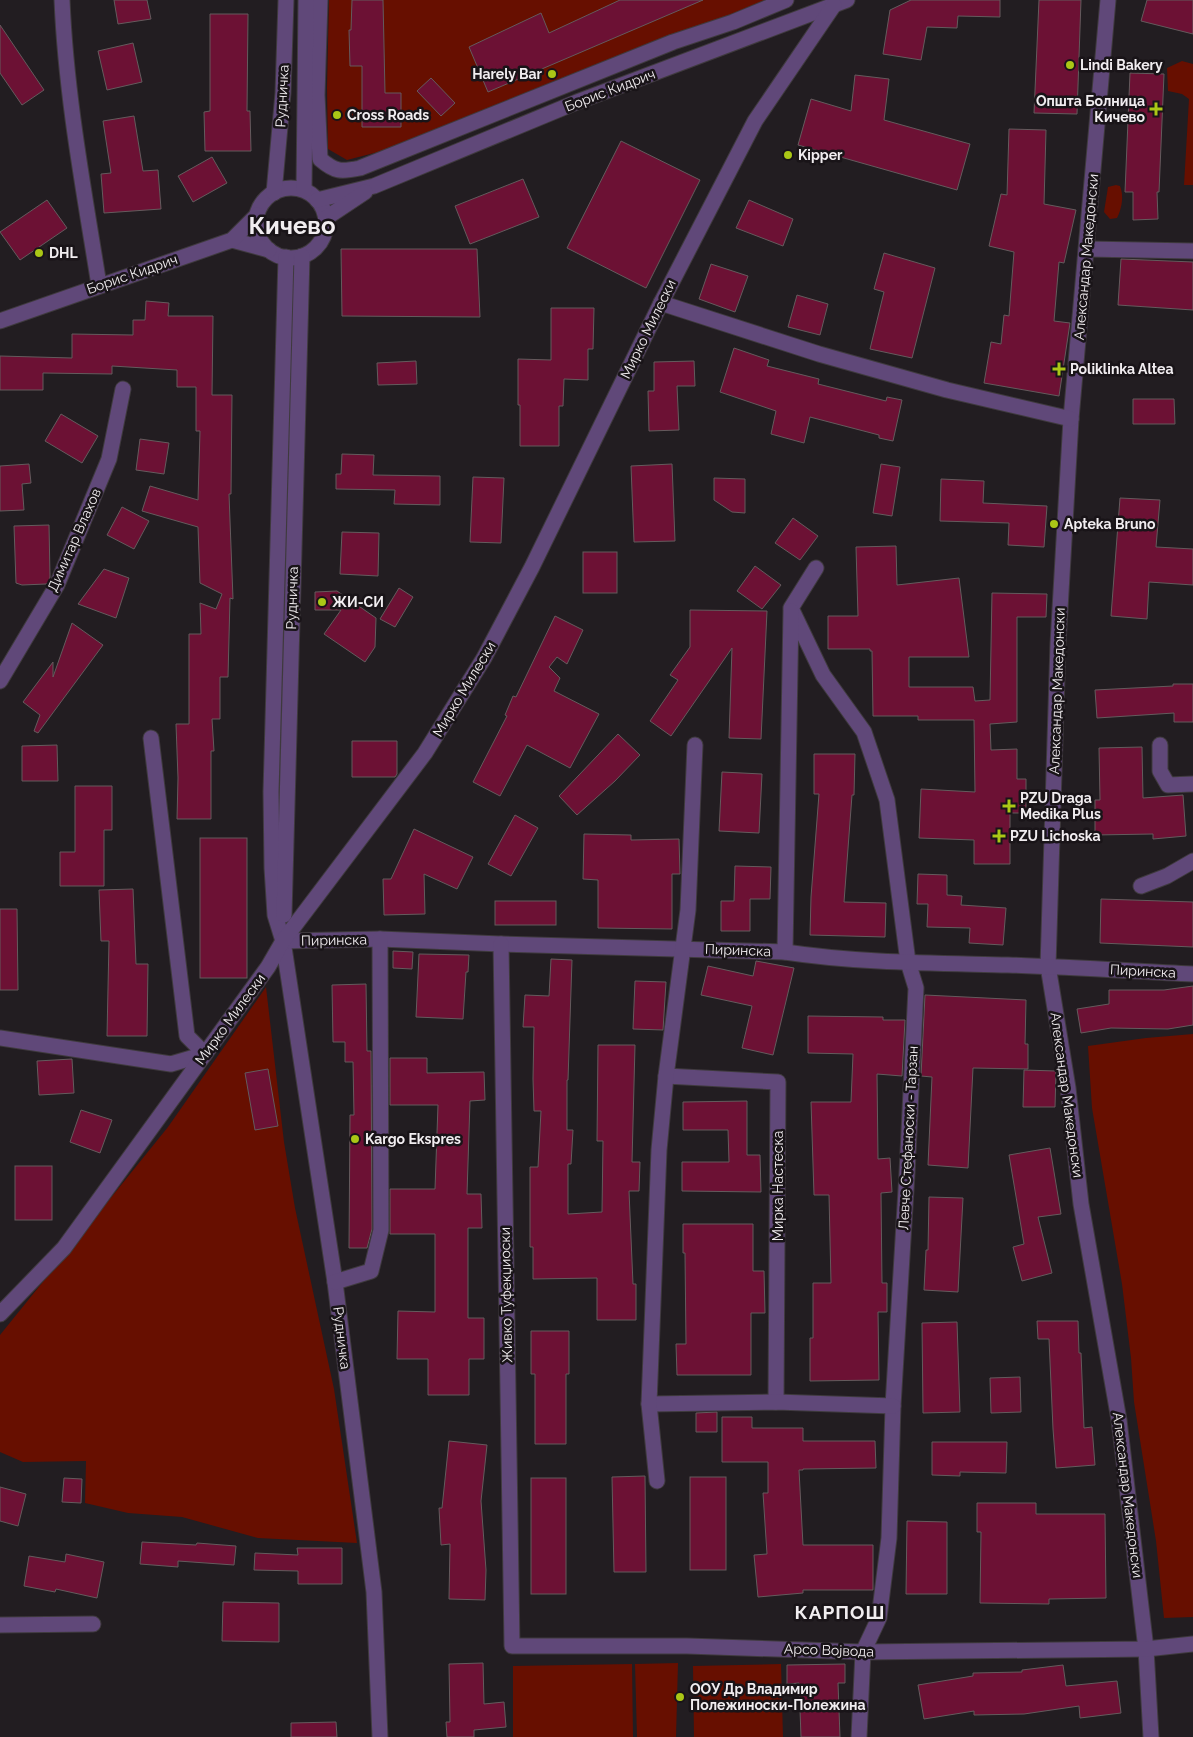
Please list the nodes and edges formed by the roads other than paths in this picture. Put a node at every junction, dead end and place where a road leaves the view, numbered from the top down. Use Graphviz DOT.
graph roads {
  1 [pos="62,0"];
  2 [pos="286,0"];
  3 [pos="306,0"];
  4 [pos="320,0"];
  5 [pos="786,0"];
  6 [pos="1108,0"];
  7 [pos="841,2"];
  8 [pos="374,186"];
  9 [pos="304,190"];
  10 [pos="274,193"];
  11 [pos="318,200"];
  12 [pos="257,215"];
  13 [pos="326,218"];
  14 [pos="232,240"];
  15 [pos="1087,249"];
  16 [pos="269,250"];
  17 [pos="1193,251"];
  18 [pos="302,256"];
  19 [pos="286,257"];
  20 [pos="99,285"];
  21 [pos="661,303"];
  22 [pos="0,321"];
  23 [pos="123,389"];
  24 [pos="1071,419"];
  25 [pos="816,568"];
  26 [pos="791,608"];
  27 [pos="0,681"];
  28 [pos="151,738"];
  29 [pos="695,745"];
  30 [pos="1160,745"];
  31 [pos="1193,784"];
  32 [pos="1193,861"];
  33 [pos="1141,886"];
  34 [pos="380,939"];
  35 [pos="283,941"];
  36 [pos="500,944"];
  37 [pos="683,949"];
  38 [pos="784,952"];
  39 [pos="908,962"];
  40 [pos="1048,966"];
  41 [pos="1193,974"];
  42 [pos="0,1038"];
  43 [pos="205,1054"];
  44 [pos="666,1076"];
  45 [pos="335,1282"];
  46 [pos="0,1314"];
  47 [pos="776,1402"];
  48 [pos="650,1404"];
  49 [pos="893,1406"];
  50 [pos="657,1481"];
  51 [pos="93,1624"];
  52 [pos="0,1625"];
  53 [pos="1193,1644"];
  54 [pos="512,1646"];
  55 [pos="1146,1649"];
  56 [pos="863,1652"];
  57 [pos="380,1737"];
  58 [pos="859,1737"];
  59 [pos="1151,1737"];
  1 -- 20 [label="street"];
  2 -- 10 [label="street, Рудничка"];
  3 -- 9 [label="street, Рудничка"];
  4 -- 5 [label="street"];
  6 -- 15 [label="street, Александар Македонски"];
  7 -- 8 [label="street, Борис Кидрич"];
  7 -- 21 [label="street, Мирко Милески"];
  8 -- 11 [label="street, Борис Кидрич"];
  8 -- 13 [label="street, Борис Кидрич"];
  9 -- 10 [label="street"];
  9 -- 11 [label="street"];
  10 -- 12 [label="street"];
  11 -- 13 [label="street"];
  12 -- 14 [label="street, Борис Кидрич"];
  12 -- 16 [label="street"];
  13 -- 18 [label="street"];
  14 -- 16 [label="street"];
  14 -- 20 [label="street, Борис Кидрич"];
  15 -- 17 [label="street"];
  15 -- 24 [label="street, Александар Македонски"];
  16 -- 19 [label="street"];
  18 -- 19 [label="street"];
  18 -- 35 [label="street, Рудничка"];
  19 -- 35 [label="street, Рудничка"];
  20 -- 22 [label="street, Борис Кидрич"];
  21 -- 24 [label="street"];
  21 -- 35 [label="street, Мирко Милески"];
  23 -- 27 [label="street, Димитар Влахов"];
  24 -- 40 [label="street, Александар Македонски"];
  25 -- 26 [label="street"];
  26 -- 38 [label="street"];
  26 -- 39 [label="street, Левче Стефаноски - Тарзан"];
  28 -- 43 [label="street"];
  29 -- 37 [label="street"];
  30 -- 31 [label="street"];
  32 -- 33 [label="street"];
  34 -- 35 [label="street, Пиринска"];
  34 -- 36 [label="street, Пиринска"];
  34 -- 45 [label="street"];
  35 -- 43 [label="street, Мирко Милески"];
  35 -- 45 [label="street, Рудничка"];
  36 -- 37 [label="street, Пиринска"];
  36 -- 54 [label="street, Живко Туфекџиоски"];
  37 -- 38 [label="street, Пиринска"];
  37 -- 44 [label="street"];
  38 -- 39 [label="street, Пиринска"];
  39 -- 40 [label="street, Пиринска"];
  39 -- 49 [label="street, Левче Стефаноски - Тарзан"];
  40 -- 41 [label="street, Пиринска"];
  40 -- 55 [label="street, Александар Македонски"];
  42 -- 43 [label="street"];
  43 -- 46 [label="street, Мирко Милески"];
  44 -- 47 [label="street, Мирка Настеска"];
  44 -- 48 [label="street"];
  45 -- 57 [label="street, Рудничка"];
  47 -- 48 [label="street"];
  47 -- 49 [label="street"];
  48 -- 50 [label="street"];
  49 -- 56 [label="street, Левче Стефаноски - Тарзан"];
  51 -- 52 [label="street"];
  53 -- 55 [label="street, Арсо Војвода"];
  54 -- 56 [label="street, Арсо Војвода"];
  55 -- 56 [label="street, Арсо Војвода"];
  55 -- 59 [label="street, Александар Македонски"];
  56 -- 58 [label="street, Левче Стефаноски - Тарзан"];
}
